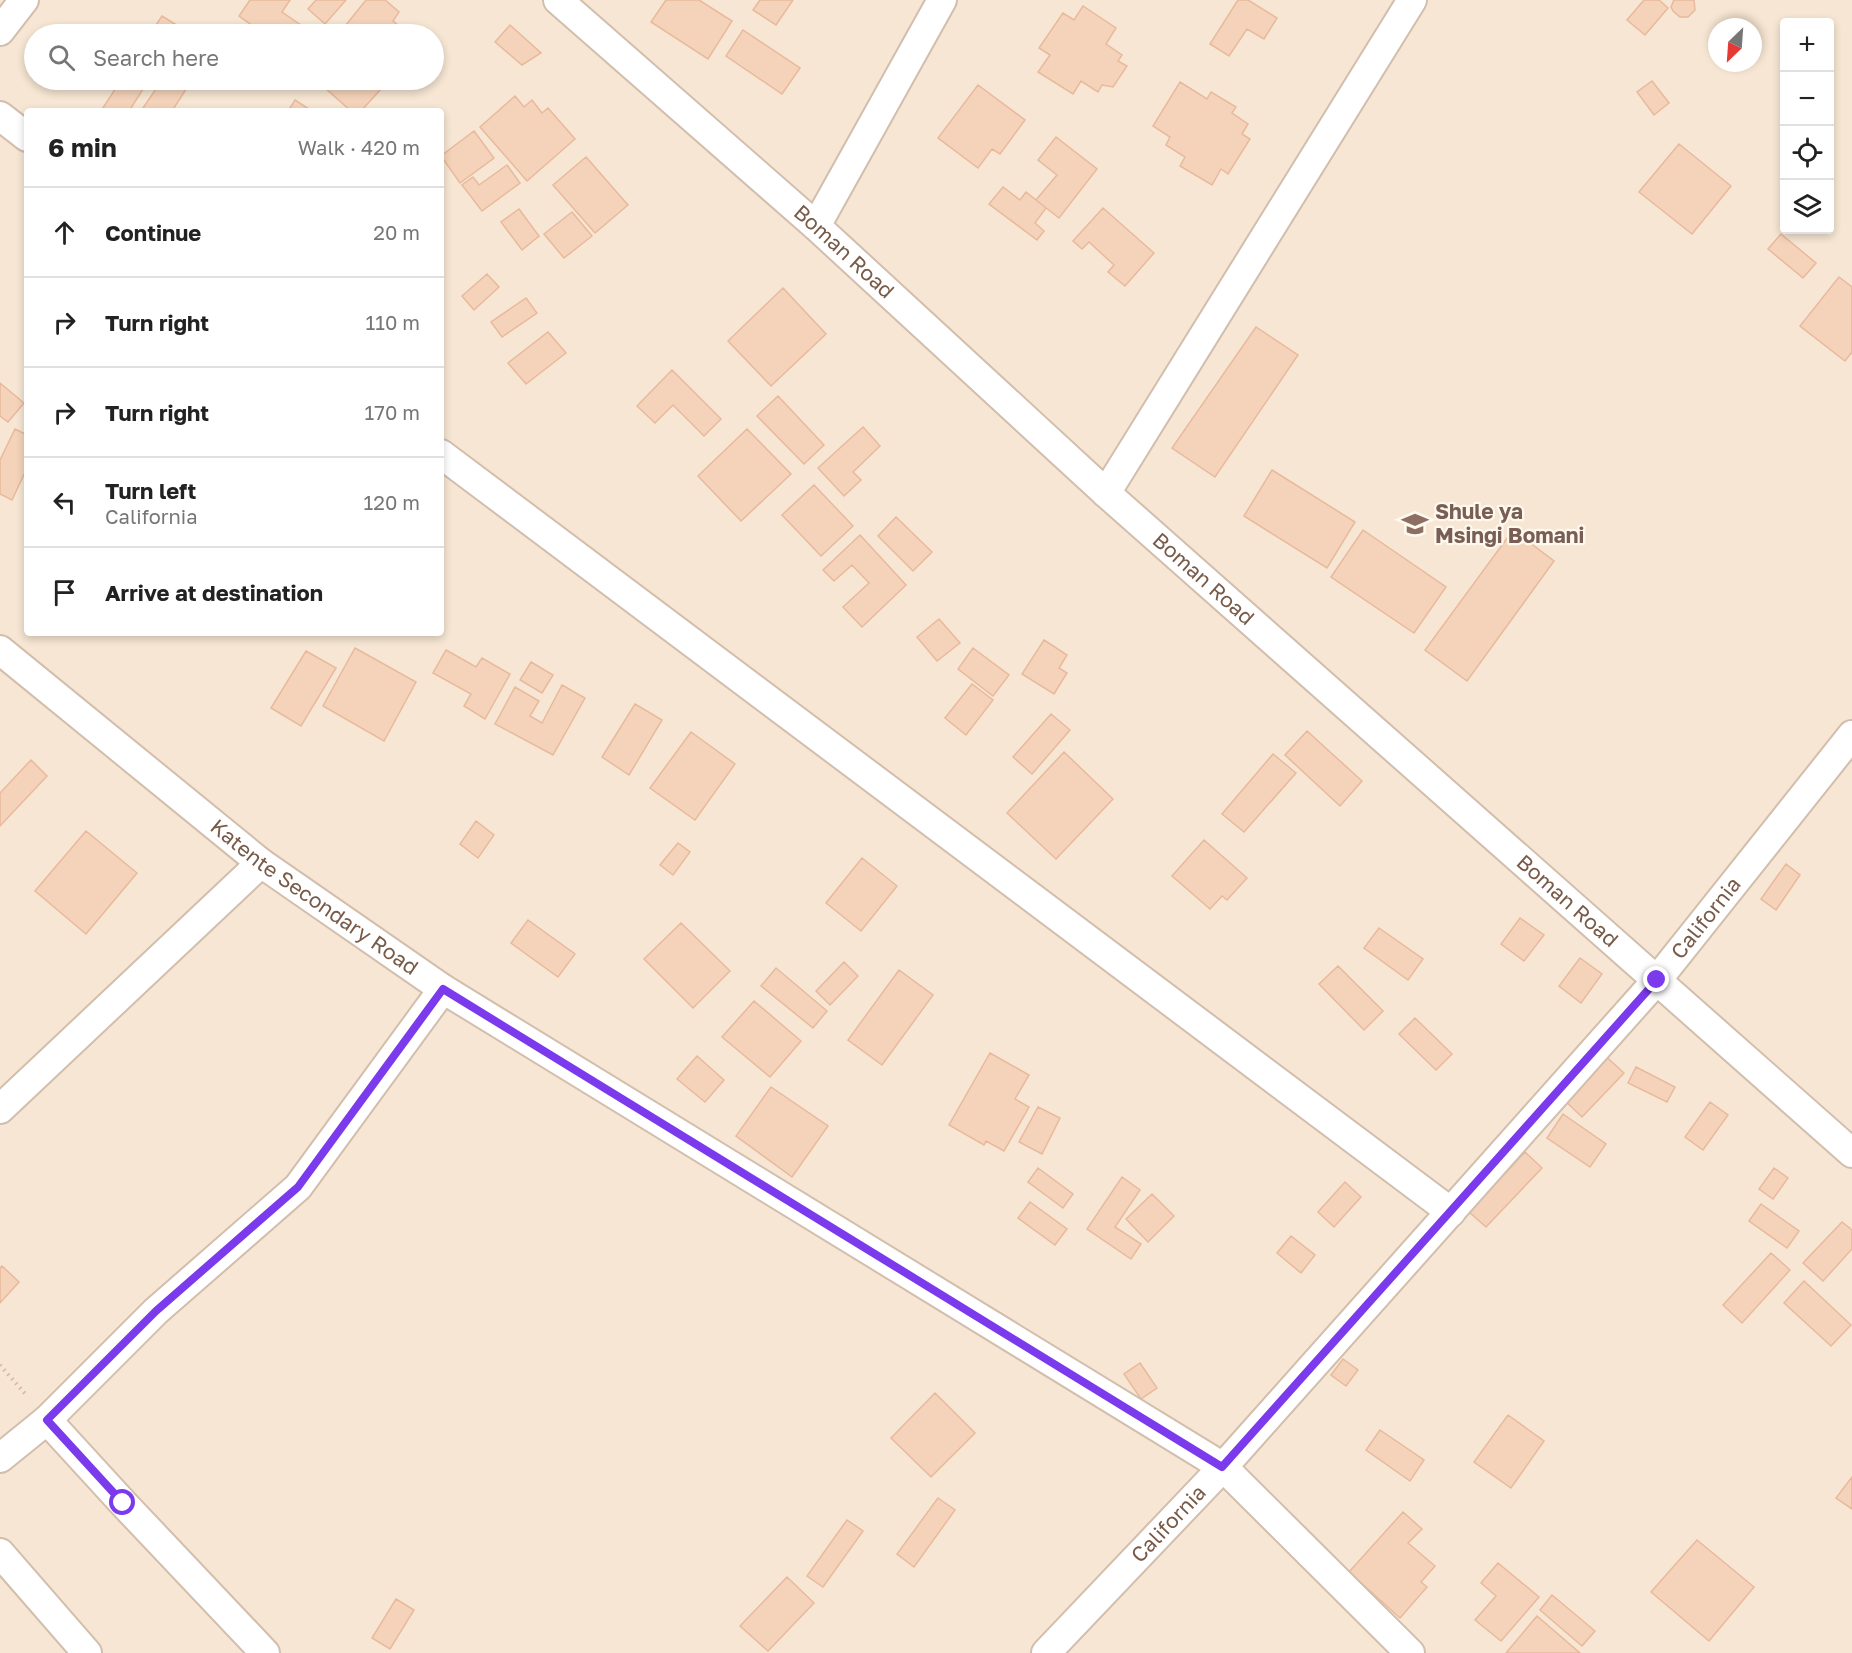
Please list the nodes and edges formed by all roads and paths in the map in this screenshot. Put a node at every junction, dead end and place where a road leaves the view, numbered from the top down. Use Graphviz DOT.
graph roads {
  1 [pos="24,0"];
  2 [pos="558,0"];
  3 [pos="942,0"];
  4 [pos="1412,0"];
  5 [pos="0,31"];
  6 [pos="0,116"];
  7 [pos="24,135"];
  8 [pos="816,226"];
  9 [pos="444,456"];
  10 [pos="1106,493"];
  11 [pos="0,650"];
  12 [pos="1852,735"];
  13 [pos="261,863"];
  14 [pos="1657,980"];
  15 [pos="443,989"];
  16 [pos="0,1109"];
  17 [pos="1852,1153"];
  18 [pos="1451,1212"];
  19 [pos="0,1365"];
  20 [pos="47,1420"];
  21 [pos="0,1458"];
  22 [pos="1222,1467"];
  23 [pos="0,1553"];
  24 [pos="87,1653"];
  25 [pos="265,1653"];
  26 [pos="1046,1653"];
  27 [pos="1410,1653"];
  1 -- 5 [label="street"];
  2 -- 8 [label="street, Boman Road"];
  3 -- 8 [label="street"];
  4 -- 10 [label="street"];
  6 -- 7 [label="street"];
  8 -- 10 [label="street, Boman Road"];
  9 -- 18 [label="street"];
  10 -- 14 [label="street, Boman Road"];
  11 -- 13 [label="street, Katente Secondary Road"];
  12 -- 14 [label="street, California"];
  13 -- 15 [label="street, Katente Secondary Road"];
  13 -- 16 [label="street"];
  14 -- 17 [label="street, Boman Road"];
  14 -- 18 [label="street, California"];
  15 -- 20 [label="street"];
  15 -- 22 [label="street, Katente Secondary Road"];
  18 -- 22 [label="street, California"];
  19 -- 20 [label="path"];
  20 -- 21 [label="street"];
  20 -- 25 [label="street"];
  22 -- 26 [label="street, California"];
  22 -- 27 [label="street, Katente Secondary Road"];
  23 -- 24 [label="street"];
}
